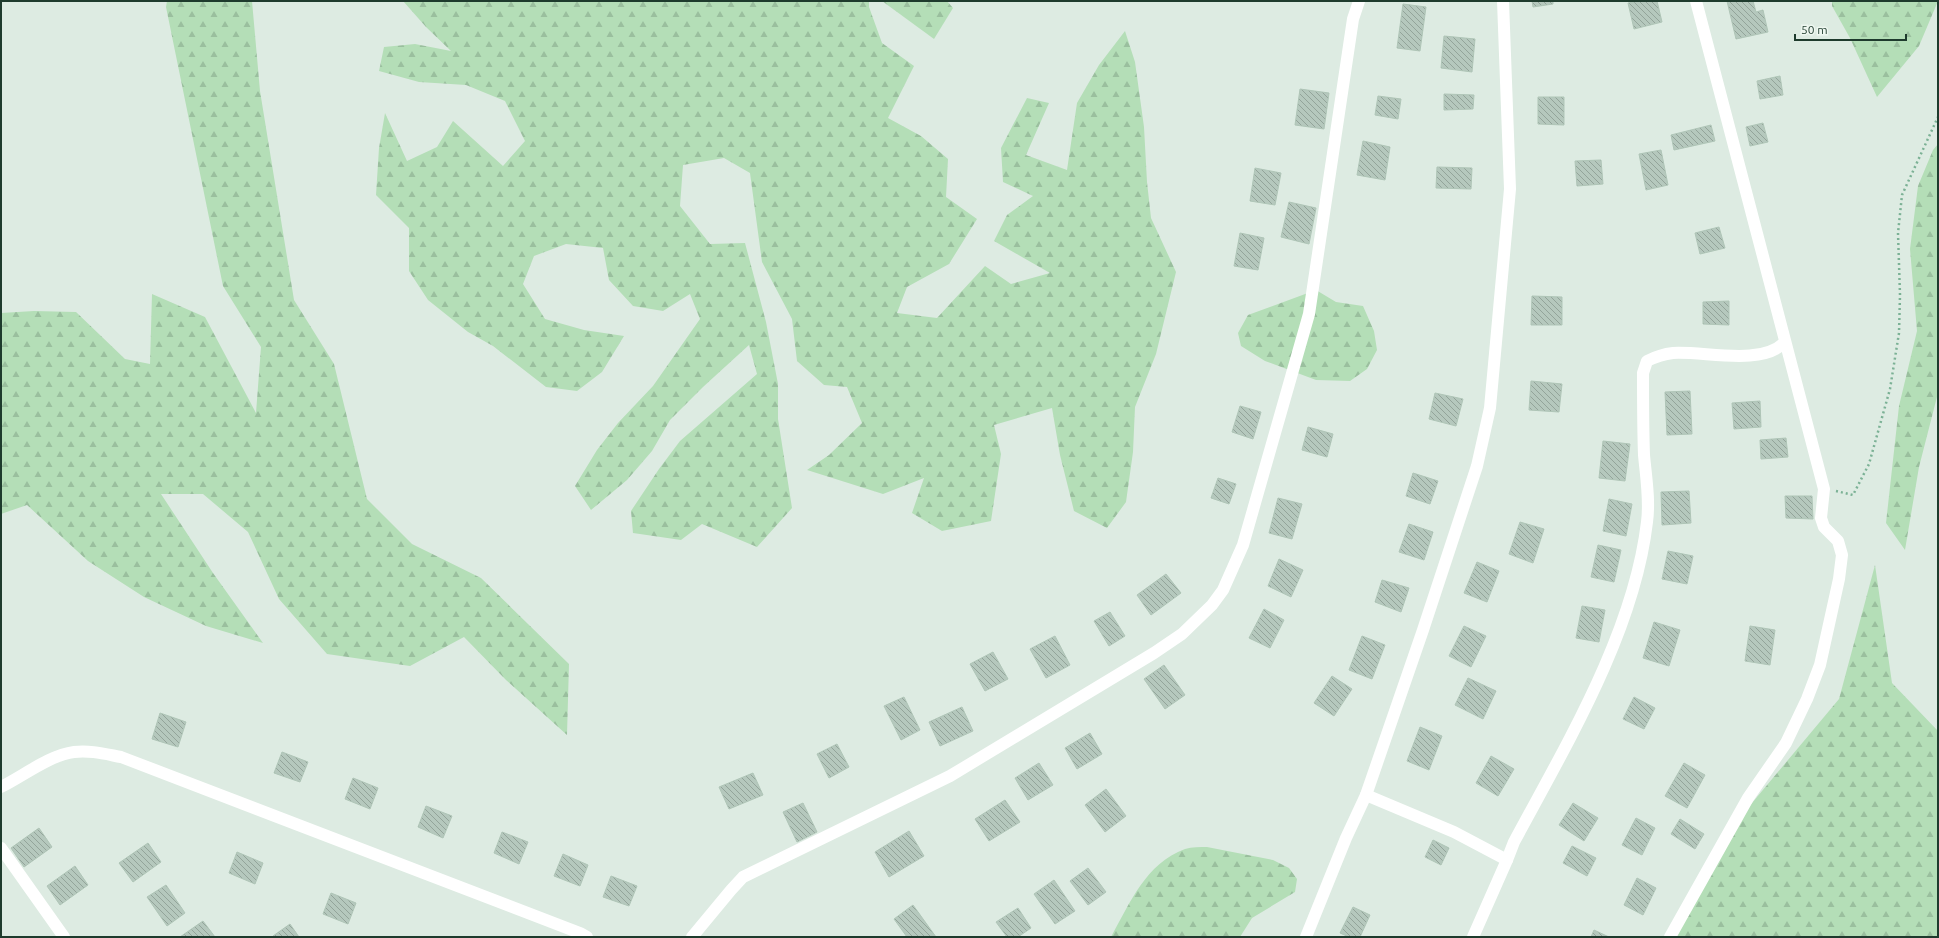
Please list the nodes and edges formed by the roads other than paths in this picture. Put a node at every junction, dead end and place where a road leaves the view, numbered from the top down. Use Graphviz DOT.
graph roads {
  1 [pos="1359,1"];
  2 [pos="1503,1"];
  3 [pos="1696,1"];
  4 [pos="1784,343"];
  5 [pos="1,787"];
  6 [pos="1366,795"];
  7 [pos="1,848"];
  8 [pos="1507,860"];
  9 [pos="64,937"];
  10 [pos="587,937"];
  11 [pos="692,937"];
  12 [pos="1306,937"];
  13 [pos="1472,937"];
  14 [pos="1670,937"];
  1 -- 11 [label="street"];
  2 -- 6 [label="street"];
  3 -- 4 [label="street"];
  4 -- 8 [label="street"];
  4 -- 14 [label="street"];
  5 -- 10 [label="street"];
  6 -- 8 [label="street"];
  6 -- 12 [label="street"];
  7 -- 9 [label="street"];
  8 -- 13 [label="street"];
}
